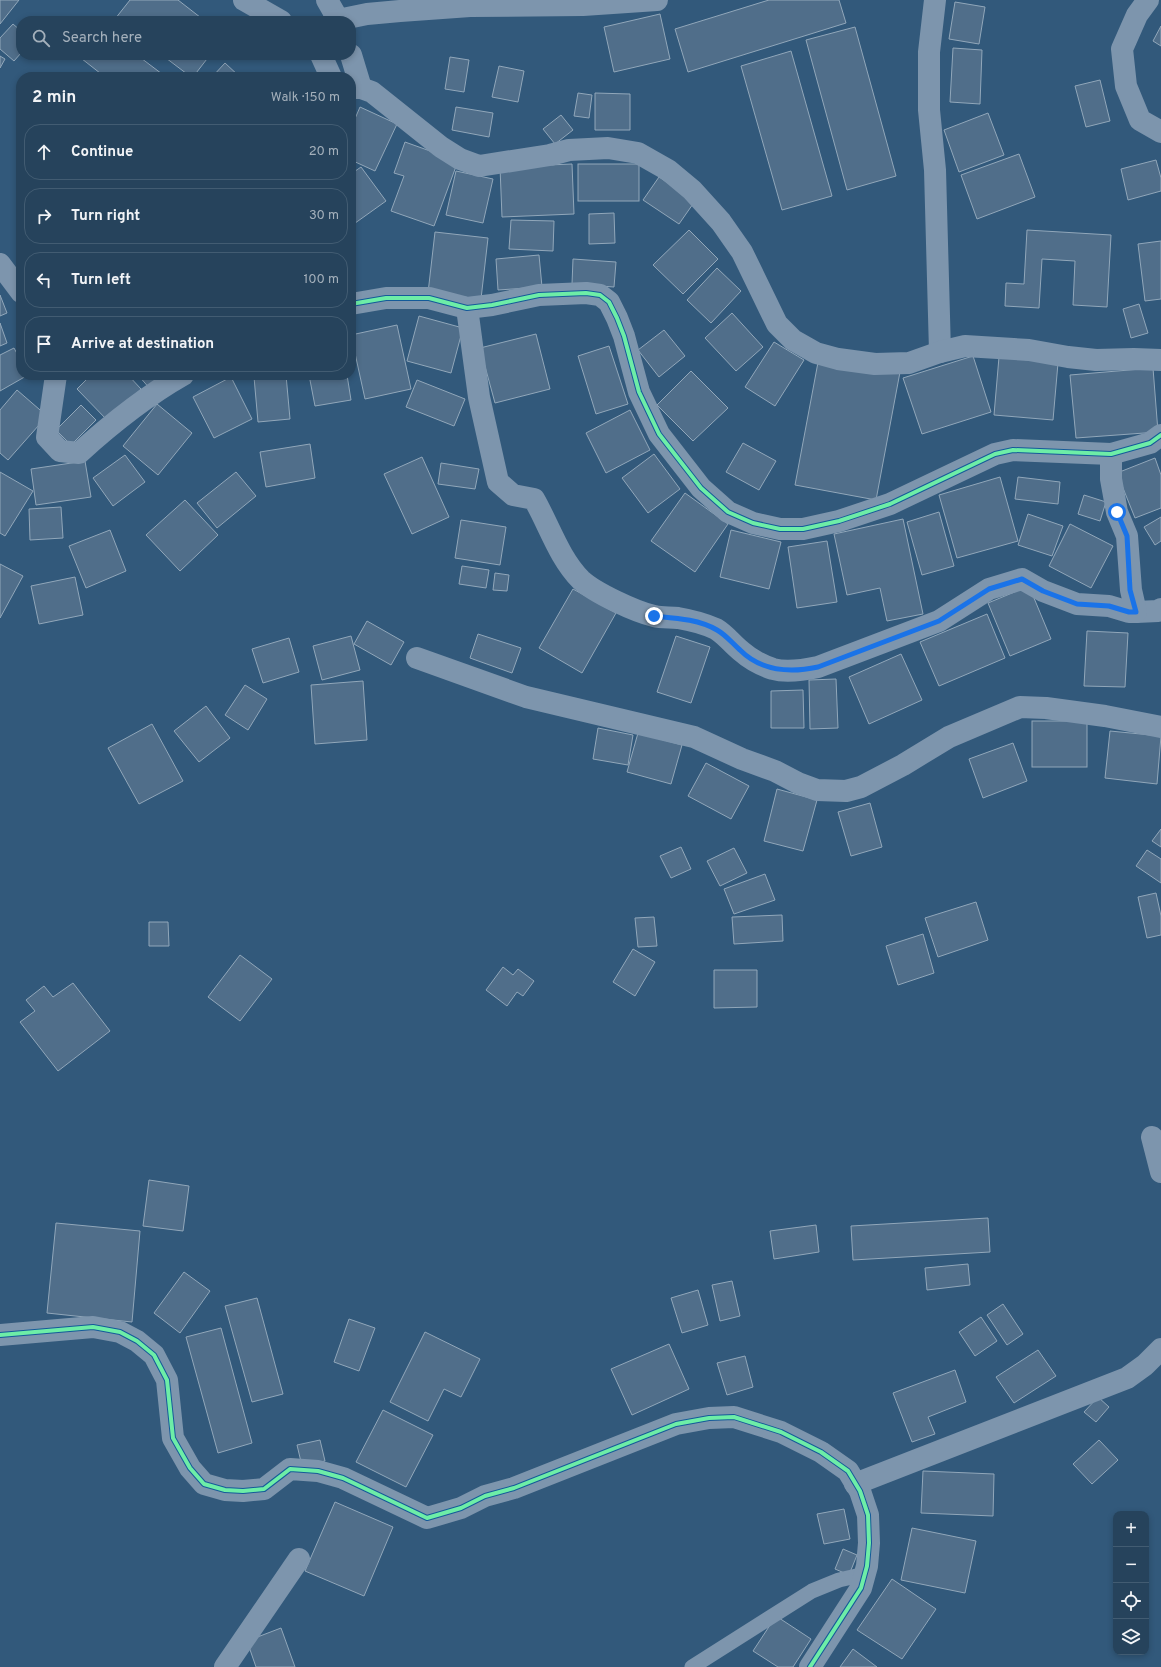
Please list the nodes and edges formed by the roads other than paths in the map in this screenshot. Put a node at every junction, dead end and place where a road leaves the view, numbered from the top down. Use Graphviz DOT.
graph roads {
  1 [pos="244,0"];
  2 [pos="327,0"];
  3 [pos="657,0"];
  4 [pos="935,0"];
  5 [pos="1148,0"];
  6 [pos="272,16"];
  7 [pos="335,16"];
  8 [pos="356,17"];
  9 [pos="323,60"];
  10 [pos="352,60"];
  11 [pos="329,72"];
  12 [pos="354,72"];
  13 [pos="356,88"];
  14 [pos="1161,132"];
  15 [pos="0,264"];
  16 [pos="16,285"];
  17 [pos="356,303"];
  18 [pos="467,308"];
  19 [pos="940,352"];
  20 [pos="1161,360"];
  21 [pos="55,380"];
  22 [pos="175,380"];
  23 [pos="1161,435"];
  24 [pos="1112,454"];
  25 [pos="1161,609"];
  26 [pos="1136,612"];
  27 [pos="417,658"];
  28 [pos="1161,727"];
  29 [pos="1152,1137"];
  30 [pos="1161,1172"];
  31 [pos="0,1335"];
  32 [pos="1161,1349"];
  33 [pos="855,1484"];
  34 [pos="299,1559"];
  35 [pos="865,1574"];
  36 [pos="224,1667"];
  37 [pos="692,1667"];
  38 [pos="810,1667"];
  1 -- 6 [label="street"];
  2 -- 7 [label="street"];
  3 -- 8 [label="street"];
  4 -- 19 [label="street"];
  5 -- 14 [label="street"];
  9 -- 11 [label="street"];
  10 -- 12 [label="street"];
  13 -- 19 [label="street"];
  15 -- 16 [label="street"];
  17 -- 18 [label="street"];
  18 -- 24 [label="street"];
  18 -- 26 [label="street"];
  19 -- 20 [label="street"];
  21 -- 22 [label="street"];
  23 -- 24 [label="street"];
  24 -- 26 [label="street"];
  25 -- 26 [label="street"];
  27 -- 28 [label="street"];
  29 -- 30 [label="street"];
  31 -- 33 [label="street"];
  32 -- 33 [label="street"];
  33 -- 35 [label="street"];
  34 -- 36 [label="street"];
  35 -- 37 [label="lane"];
  35 -- 38 [label="street"];
}
